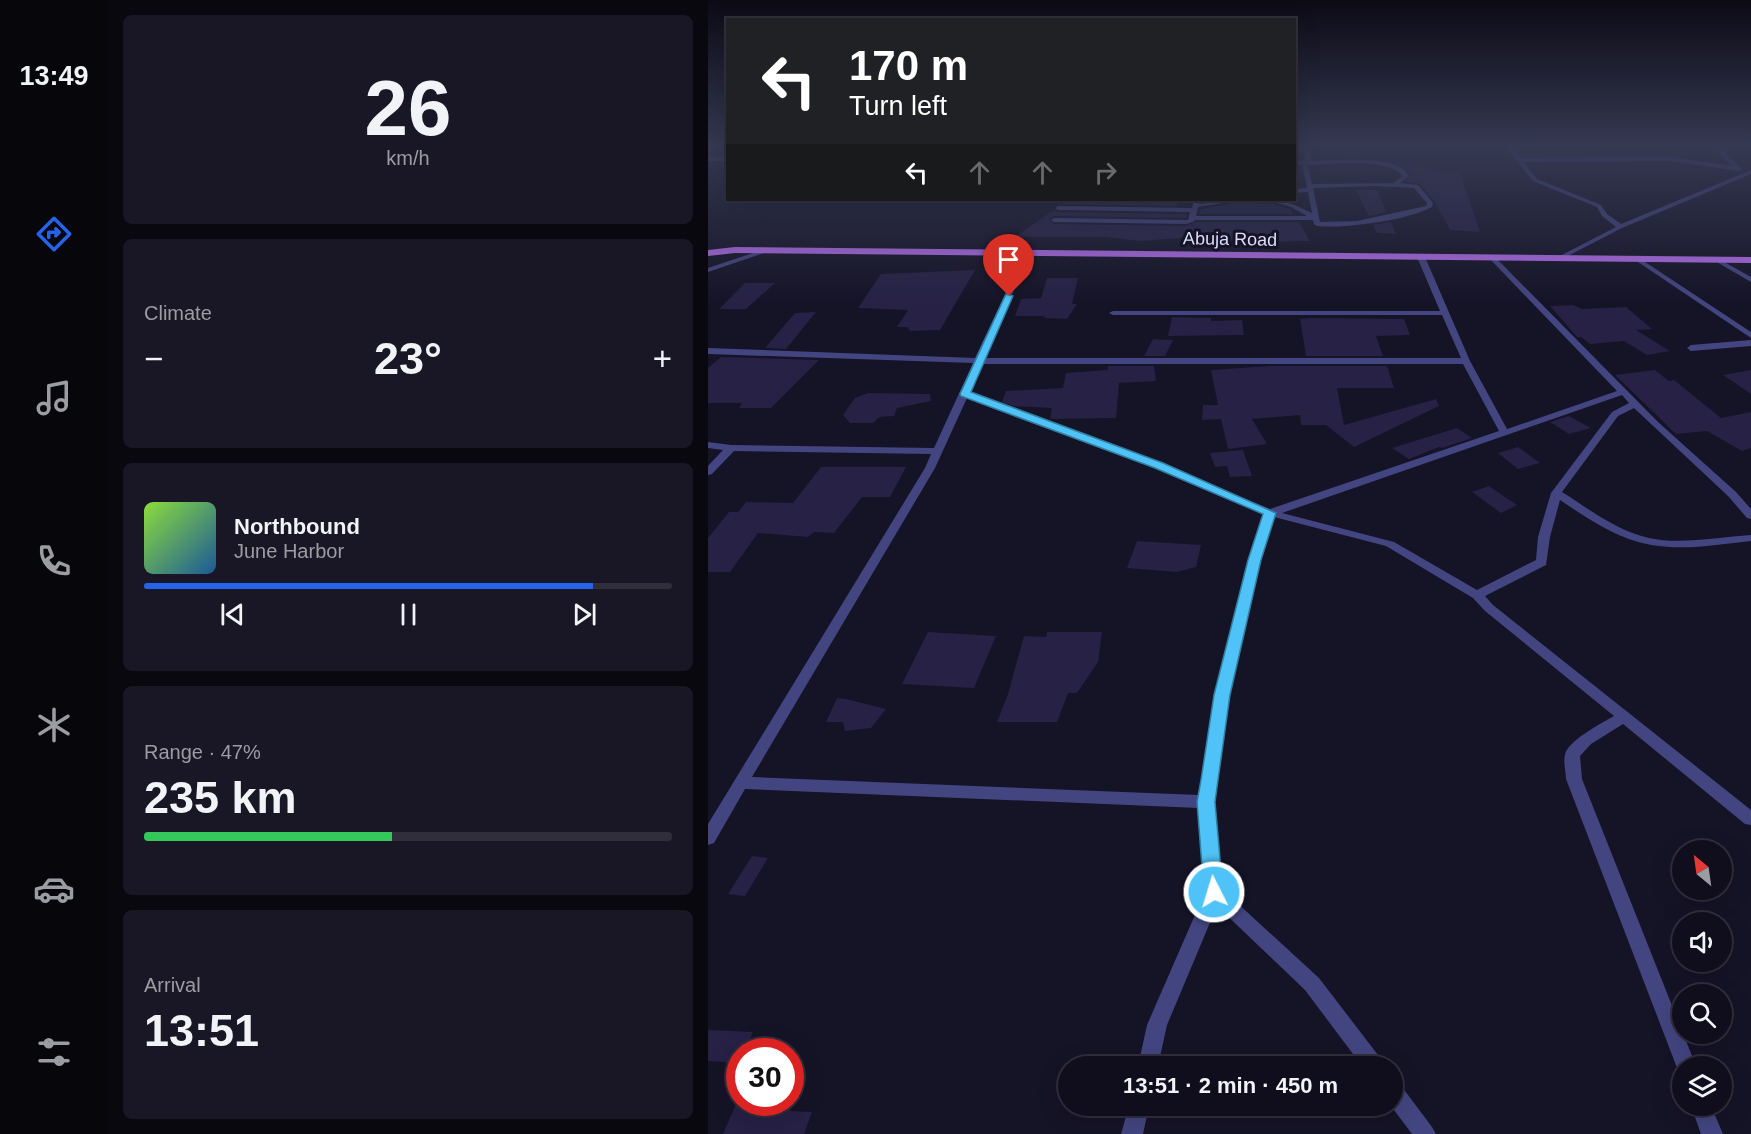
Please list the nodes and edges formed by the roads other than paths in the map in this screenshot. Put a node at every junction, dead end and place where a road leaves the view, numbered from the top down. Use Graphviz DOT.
graph roads {
  1 [pos="1312,198"];
  2 [pos="1426,198"];
  3 [pos="1582,198"];
  4 [pos="1689,198"];
  5 [pos="1101,201"];
  6 [pos="1229,201"];
  7 [pos="1272,201"];
  8 [pos="1195,205"];
  9 [pos="1058,208"];
  10 [pos="1098,208"];
  11 [pos="1192,218"];
  12 [pos="1315,218"];
  13 [pos="1054,220"];
  14 [pos="1092,220"];
  15 [pos="1620,227"];
  16 [pos="1088,229"];
  17 [pos="765,250"];
  18 [pos="1028,252"];
  19 [pos="708,253"];
  20 [pos="1421,257"];
  21 [pos="1492,257"];
  22 [pos="1560,258"];
  23 [pos="1637,259"];
  24 [pos="1717,260"];
  25 [pos="1751,260"];
  26 [pos="708,270"];
  27 [pos="1751,280"];
  28 [pos="1113,313"];
  29 [pos="1446,313"];
  30 [pos="1751,336"];
  31 [pos="1751,343"];
  32 [pos="1691,348"];
  33 [pos="708,351"];
  34 [pos="1466,361"];
  35 [pos="979,362"];
  36 [pos="1623,392"];
  37 [pos="965,394"];
  38 [pos="1635,404"];
  39 [pos="1504,434"];
  40 [pos="708,445"];
  41 [pos="731,447"];
  42 [pos="938,451"];
  43 [pos="708,472"];
  44 [pos="1556,493"];
  45 [pos="1270,513"];
  46 [pos="1751,516"];
  47 [pos="1751,538"];
  48 [pos="1477,595"];
  49 [pos="1624,717"];
  50 [pos="741,783"];
  51 [pos="1206,802"];
  52 [pos="1751,819"];
  53 [pos="708,837"];
  54 [pos="1214,892"];
  55 [pos="1150,1056"];
  56 [pos="1366,1056"];
  57 [pos="1682,1056"];
  58 [pos="1403,1105"];
  59 [pos="1136,1116"];
  60 [pos="1705,1116"];
  61 [pos="1132,1134"];
  62 [pos="1425,1134"];
  63 [pos="1712,1134"];
  1 -- 12 [label="street"];
  2 -- 12 [label="street"];
  3 -- 15 [label="street"];
  4 -- 15 [label="street"];
  5 -- 10 [label="street"];
  6 -- 8 [label="street"];
  7 -- 12 [label="street"];
  8 -- 10 [label="street"];
  8 -- 11 [label="street"];
  9 -- 10 [label="street"];
  10 -- 14 [label="street"];
  11 -- 12 [label="street"];
  11 -- 14 [label="street"];
  13 -- 14 [label="street"];
  14 -- 16 [label="street"];
  15 -- 22 [label="street"];
  17 -- 18 [label="main road, Abuja Road"];
  17 -- 19 [label="main road, Abuja Road"];
  17 -- 26 [label="street"];
  18 -- 20 [label="main road, Abuja Road"];
  18 -- 35 [label="street"];
  20 -- 21 [label="main road, Abuja Road"];
  20 -- 29 [label="street"];
  21 -- 22 [label="main road, Abuja Road"];
  21 -- 36 [label="street"];
  22 -- 23 [label="main road, Abuja Road"];
  23 -- 24 [label="main road, Abuja Road"];
  23 -- 30 [label="street"];
  24 -- 25 [label="main road, Abuja Road"];
  24 -- 27 [label="street"];
  28 -- 29 [label="street"];
  29 -- 34 [label="street"];
  31 -- 32 [label="street"];
  33 -- 35 [label="street"];
  34 -- 35 [label="street"];
  34 -- 39 [label="street"];
  35 -- 37 [label="street"];
  36 -- 38 [label="street"];
  36 -- 39 [label="street"];
  37 -- 42 [label="street"];
  37 -- 45 [label="street"];
  38 -- 44 [label="street"];
  38 -- 46 [label="street"];
  39 -- 45 [label="street"];
  40 -- 41 [label="street"];
  41 -- 42 [label="street"];
  41 -- 43 [label="street"];
  42 -- 50 [label="street"];
  44 -- 47 [label="street"];
  44 -- 48 [label="street"];
  45 -- 48 [label="street"];
  45 -- 51 [label="street"];
  48 -- 49 [label="street"];
  49 -- 52 [label="street"];
  49 -- 57 [label="street"];
  50 -- 51 [label="street"];
  50 -- 53 [label="street"];
  51 -- 54 [label="street"];
  54 -- 55 [label="street"];
  54 -- 56 [label="street"];
  58 -- 62 [label="street"];
  59 -- 61 [label="street"];
  60 -- 63 [label="street"];
}
